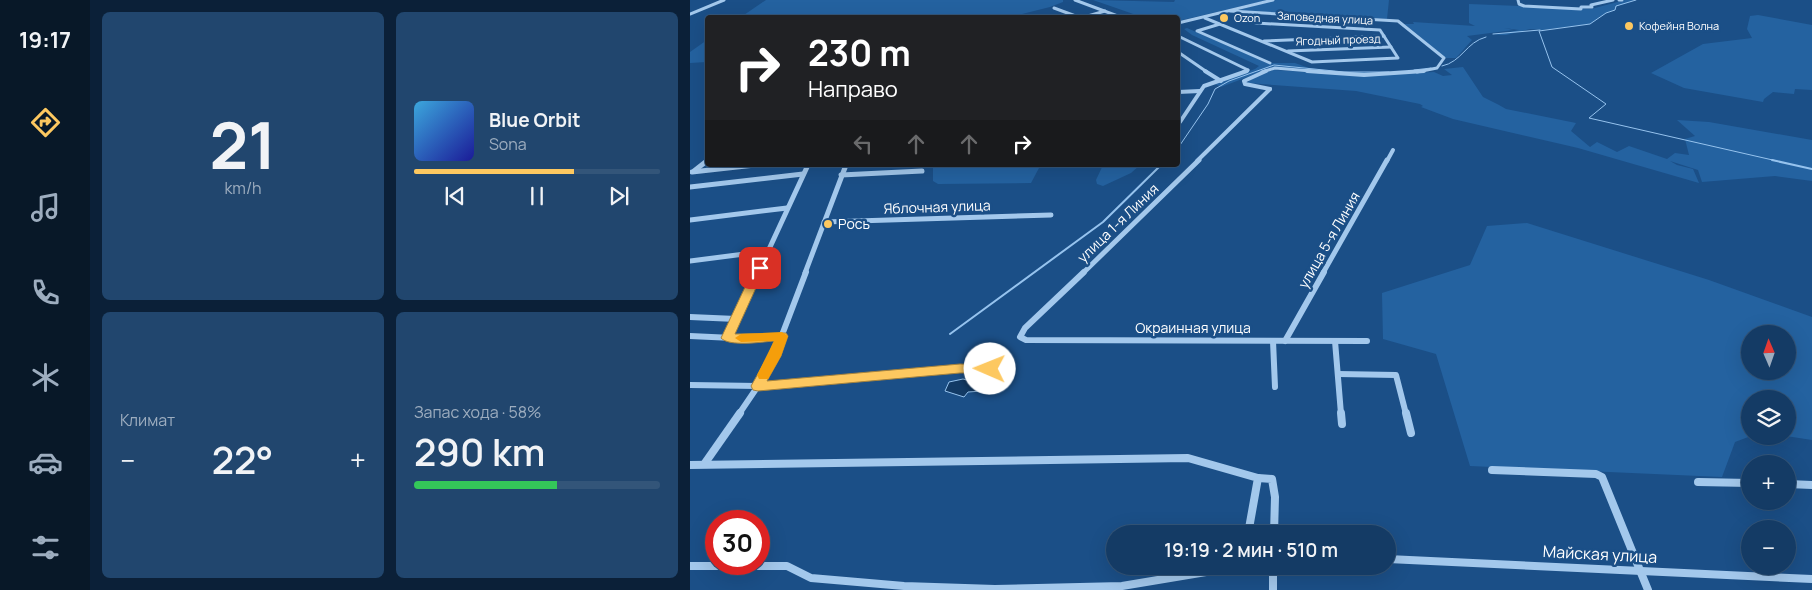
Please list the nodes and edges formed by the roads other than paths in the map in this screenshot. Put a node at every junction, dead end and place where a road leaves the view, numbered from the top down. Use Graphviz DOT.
graph roads {
  1 [pos="724,0"];
  2 [pos="1074,0"];
  3 [pos="1273,0"];
  4 [pos="1518,0"];
  5 [pos="1613,0"];
  6 [pos="1054,8"];
  7 [pos="1105,11"];
  8 [pos="1230,11"];
  9 [pos="690,14"];
  10 [pos="1073,15"];
  11 [pos="1091,15"];
  12 [pos="1115,15"];
  13 [pos="1240,17"];
  14 [pos="1205,18"];
  15 [pos="1180,24"];
  16 [pos="1220,24"];
  17 [pos="1384,36"];
  18 [pos="1180,37"];
  19 [pos="1262,41"];
  20 [pos="1391,47"];
  21 [pos="1286,51"];
  22 [pos="1180,53"];
  23 [pos="1270,63"];
  24 [pos="1220,81"];
  25 [pos="1200,91"];
  26 [pos="1180,92"];
  27 [pos="1180,122"];
  28 [pos="1393,150"];
  29 [pos="705,162"];
  30 [pos="739,167"];
  31 [pos="807,167"];
  32 [pos="845,167"];
  33 [pos="910,167"];
  34 [pos="922,171"];
  35 [pos="910,172"];
  36 [pos="691,173"];
  37 [pos="803,174"];
  38 [pos="841,176"];
  39 [pos="690,187"];
  40 [pos="787,208"];
  41 [pos="1051,215"];
  42 [pos="690,220"];
  43 [pos="824,222"];
  44 [pos="768,250"];
  45 [pos="690,261"];
  46 [pos="690,317"];
  47 [pos="736,319"];
  48 [pos="690,336"];
  49 [pos="782,336"];
  50 [pos="1020,337"];
  51 [pos="728,338"];
  52 [pos="1273,341"];
  53 [pos="1285,341"];
  54 [pos="1334,341"];
  55 [pos="1367,342"];
  56 [pos="990,369"];
  57 [pos="1338,374"];
  58 [pos="690,385"];
  59 [pos="758,386"];
  60 [pos="1275,387"];
  61 [pos="1342,424"];
  62 [pos="1412,432"];
  63 [pos="705,463"];
  64 [pos="690,465"];
  65 [pos="1492,470"];
  66 [pos="1258,478"];
  67 [pos="1698,482"];
  68 [pos="1741,483"];
  69 [pos="1796,484"];
  70 [pos="1812,485"];
  71 [pos="1250,525"];
  72 [pos="1274,525"];
  73 [pos="1396,559"];
  74 [pos="690,566"];
  75 [pos="1640,570"];
  76 [pos="1188,575"];
  77 [pos="1273,575"];
  78 [pos="1812,579"];
  79 [pos="1273,590"];
  80 [pos="1648,590"];
  1 -- 9 [label="street"];
  2 -- 7 [label="street"];
  3 -- 8 [label="street"];
  4 -- 5 [label="street"];
  6 -- 10 [label="street"];
  7 -- 11 [label="street"];
  7 -- 12 [label="street"];
  8 -- 14 [label="street"];
  8 -- 50 [label="street, улица 1-я Линия"];
  13 -- 17 [label="street, Заповедная улица"];
  14 -- 15 [label="street"];
  14 -- 16 [label="street"];
  16 -- 19 [label="street"];
  16 -- 23 [label="street"];
  17 -- 19 [label="street"];
  17 -- 20 [label="street, Заповедная улица"];
  18 -- 24 [label="street"];
  19 -- 21 [label="street"];
  20 -- 21 [label="street, Ягодный проезд"];
  20 -- 21 [label="street"];
  22 -- 24 [label="street"];
  24 -- 25 [label="street"];
  25 -- 26 [label="street"];
  25 -- 27 [label="street"];
  28 -- 53 [label="street, улица 5-я Линия"];
  29 -- 36 [label="street"];
  30 -- 36 [label="street"];
  31 -- 37 [label="street"];
  32 -- 38 [label="street"];
  33 -- 35 [label="street"];
  34 -- 35 [label="street"];
  35 -- 38 [label="street"];
  37 -- 39 [label="street"];
  37 -- 40 [label="street"];
  38 -- 43 [label="street"];
  40 -- 42 [label="street"];
  40 -- 44 [label="street"];
  41 -- 43 [label="street, Яблочная улица"];
  43 -- 49 [label="street"];
  44 -- 45 [label="street"];
  44 -- 47 [label="street"];
  46 -- 47 [label="street"];
  47 -- 51 [label="street"];
  48 -- 51 [label="street"];
  49 -- 51 [label="street"];
  49 -- 59 [label="street"];
  50 -- 52 [label="street, Окраинная улица"];
  52 -- 53 [label="street, Окраинная улица"];
  52 -- 60 [label="street"];
  53 -- 54 [label="street, Окраинная улица"];
  54 -- 55 [label="street, Окраинная улица"];
  54 -- 57 [label="street"];
  56 -- 59 [label="street"];
  57 -- 61 [label="street"];
  57 -- 62 [label="street"];
  58 -- 59 [label="street"];
  59 -- 63 [label="street"];
  63 -- 64 [label="street"];
  63 -- 66 [label="street"];
  65 -- 75 [label="street"];
  66 -- 71 [label="street"];
  66 -- 72 [label="street"];
  67 -- 68 [label="street"];
  69 -- 70 [label="street"];
  73 -- 75 [label="street, Майская улица"];
  74 -- 76 [label="street"];
  75 -- 78 [label="street, Майская улица"];
  75 -- 80 [label="street"];
  77 -- 79 [label="street"];
}
